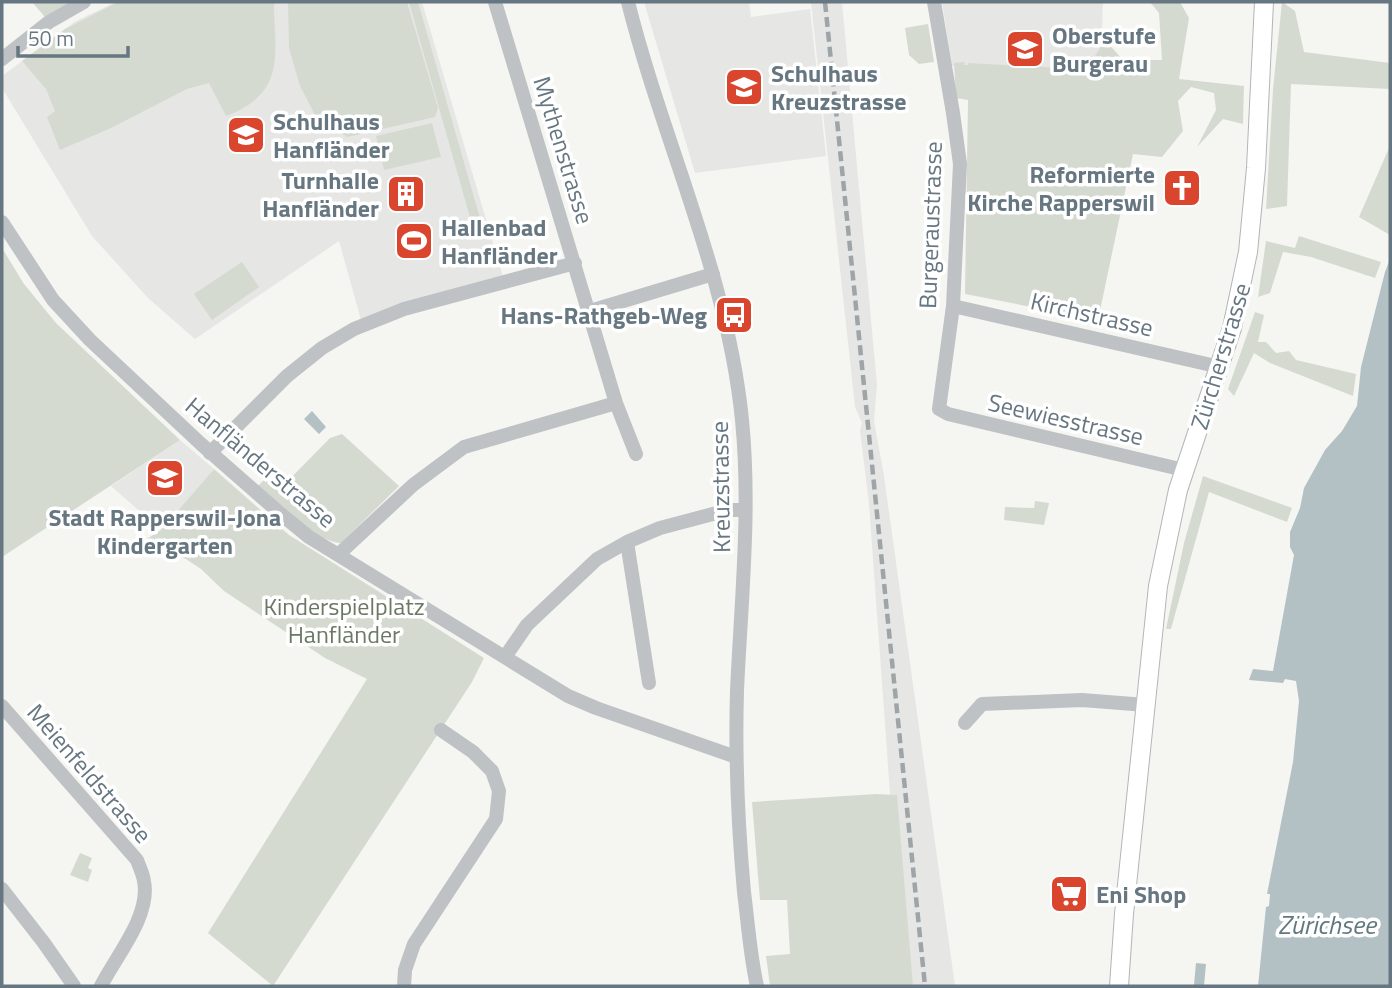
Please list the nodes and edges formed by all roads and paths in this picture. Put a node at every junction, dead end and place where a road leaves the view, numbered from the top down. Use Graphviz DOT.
graph roads {
  1 [pos="84,2"];
  2 [pos="495,2"];
  3 [pos="628,2"];
  4 [pos="934,2"];
  5 [pos="1264,2"];
  6 [pos="2,60"];
  7 [pos="2,222"];
  8 [pos="575,263"];
  9 [pos="713,274"];
  10 [pos="953,306"];
  11 [pos="590,311"];
  12 [pos="1220,367"];
  13 [pos="616,403"];
  14 [pos="939,409"];
  15 [pos="210,453"];
  16 [pos="636,454"];
  17 [pos="1184,470"];
  18 [pos="745,510"];
  19 [pos="627,542"];
  20 [pos="339,554"];
  21 [pos="505,657"];
  22 [pos="649,684"];
  23 [pos="1146,705"];
  24 [pos="2,706"];
  25 [pos="965,723"];
  26 [pos="441,730"];
  27 [pos="736,757"];
  28 [pos="2,890"];
  29 [pos="74,986"];
  30 [pos="101,986"];
  31 [pos="404,986"];
  32 [pos="757,986"];
  33 [pos="1119,986"];
  1 -- 6 [label="street"];
  2 -- 8 [label="street, Mythenstrasse"];
  3 -- 9 [label="street, Kreuzstrasse"];
  4 -- 10 [label="street, Burgeraustrasse"];
  5 -- 12 [label="main road, Zürcherstrasse"];
  7 -- 15 [label="street, Hanfländerstrasse"];
  8 -- 11 [label="street, Mythenstrasse"];
  8 -- 15 [label="street"];
  9 -- 11 [label="street"];
  9 -- 18 [label="street, Kreuzstrasse"];
  10 -- 12 [label="street, Kirchstrasse"];
  10 -- 14 [label="street, Burgeraustrasse"];
  11 -- 13 [label="street, Mythenstrasse"];
  12 -- 17 [label="main road, Zürcherstrasse"];
  13 -- 16 [label="street, Mythenstrasse"];
  13 -- 20 [label="street"];
  14 -- 17 [label="street, Seewiesstrasse"];
  15 -- 20 [label="street, Hanfländerstrasse"];
  17 -- 23 [label="main road, Zürcherstrasse"];
  18 -- 19 [label="street"];
  18 -- 27 [label="street, Kreuzstrasse"];
  19 -- 21 [label="street"];
  19 -- 22 [label="street"];
  20 -- 21 [label="street, Hanfländerstrasse"];
  21 -- 27 [label="street, Hanfländerstrasse"];
  23 -- 25 [label="street"];
  23 -- 33 [label="main road, Zürcherstrasse"];
  24 -- 30 [label="street, Meienfeldstrasse"];
  26 -- 31 [label="street"];
  27 -- 32 [label="street, Kreuzstrasse"];
  28 -- 29 [label="street"];
}
